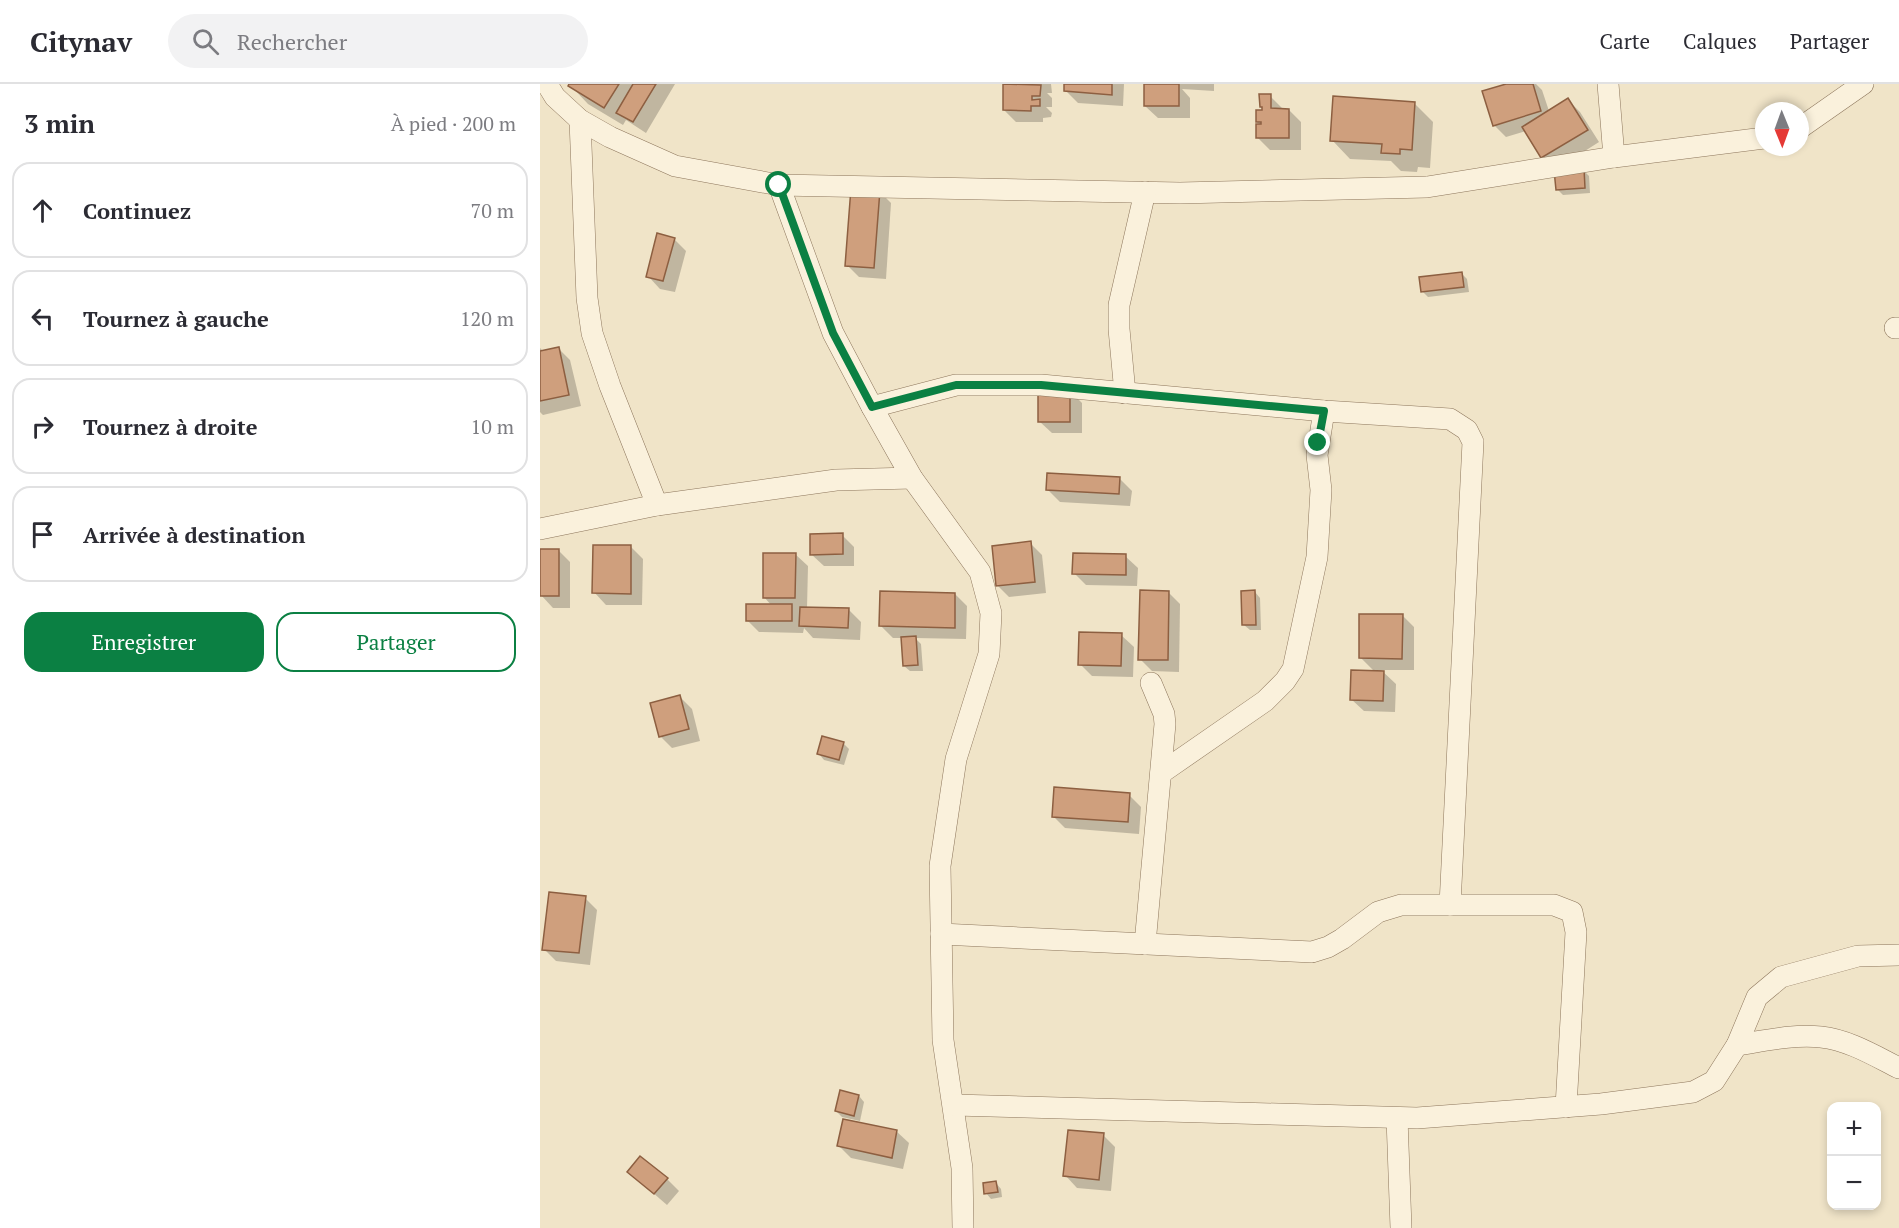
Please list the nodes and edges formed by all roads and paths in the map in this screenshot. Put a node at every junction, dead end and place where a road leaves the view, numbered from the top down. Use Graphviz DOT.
graph roads {
  1 [pos="547,84"];
  2 [pos="1608,84"];
  3 [pos="1863,84"];
  4 [pos="580,120"];
  5 [pos="1809,122"];
  6 [pos="1755,139"];
  7 [pos="1614,157"];
  8 [pos="779,185"];
  9 [pos="1145,192"];
  10 [pos="1125,393"];
  11 [pos="872,407"];
  12 [pos="1324,411"];
  13 [pos="912,478"];
  14 [pos="657,505"];
  15 [pos="540,529"];
  16 [pos="1151,683"];
  17 [pos="1161,773"];
  18 [pos="1449,905"];
  19 [pos="941,934"];
  20 [pos="1145,944"];
  21 [pos="1899,955"];
  22 [pos="1737,1045"];
  23 [pos="1899,1068"];
  24 [pos="954,1105"];
  25 [pos="1566,1107"];
  26 [pos="1397,1118"];
  27 [pos="963,1228"];
  28 [pos="1401,1228"];
  1 -- 4 [label="street"];
  2 -- 7 [label="street"];
  3 -- 5 [label="street"];
  4 -- 8 [label="street"];
  4 -- 14 [label="street"];
  6 -- 7 [label="street"];
  7 -- 9 [label="street"];
  8 -- 9 [label="street"];
  8 -- 11 [label="street"];
  9 -- 10 [label="street"];
  10 -- 11 [label="street"];
  10 -- 12 [label="street"];
  11 -- 13 [label="street"];
  12 -- 17 [label="street"];
  12 -- 18 [label="street"];
  13 -- 14 [label="street"];
  13 -- 19 [label="street"];
  14 -- 15 [label="street"];
  16 -- 17 [label="street"];
  17 -- 20 [label="street"];
  18 -- 20 [label="street"];
  18 -- 25 [label="street"];
  19 -- 20 [label="street"];
  19 -- 24 [label="street"];
  21 -- 22 [label="street"];
  22 -- 23 [label="street"];
  22 -- 25 [label="street"];
  24 -- 26 [label="street"];
  24 -- 27 [label="street"];
  25 -- 26 [label="street"];
  26 -- 28 [label="street"];
}
